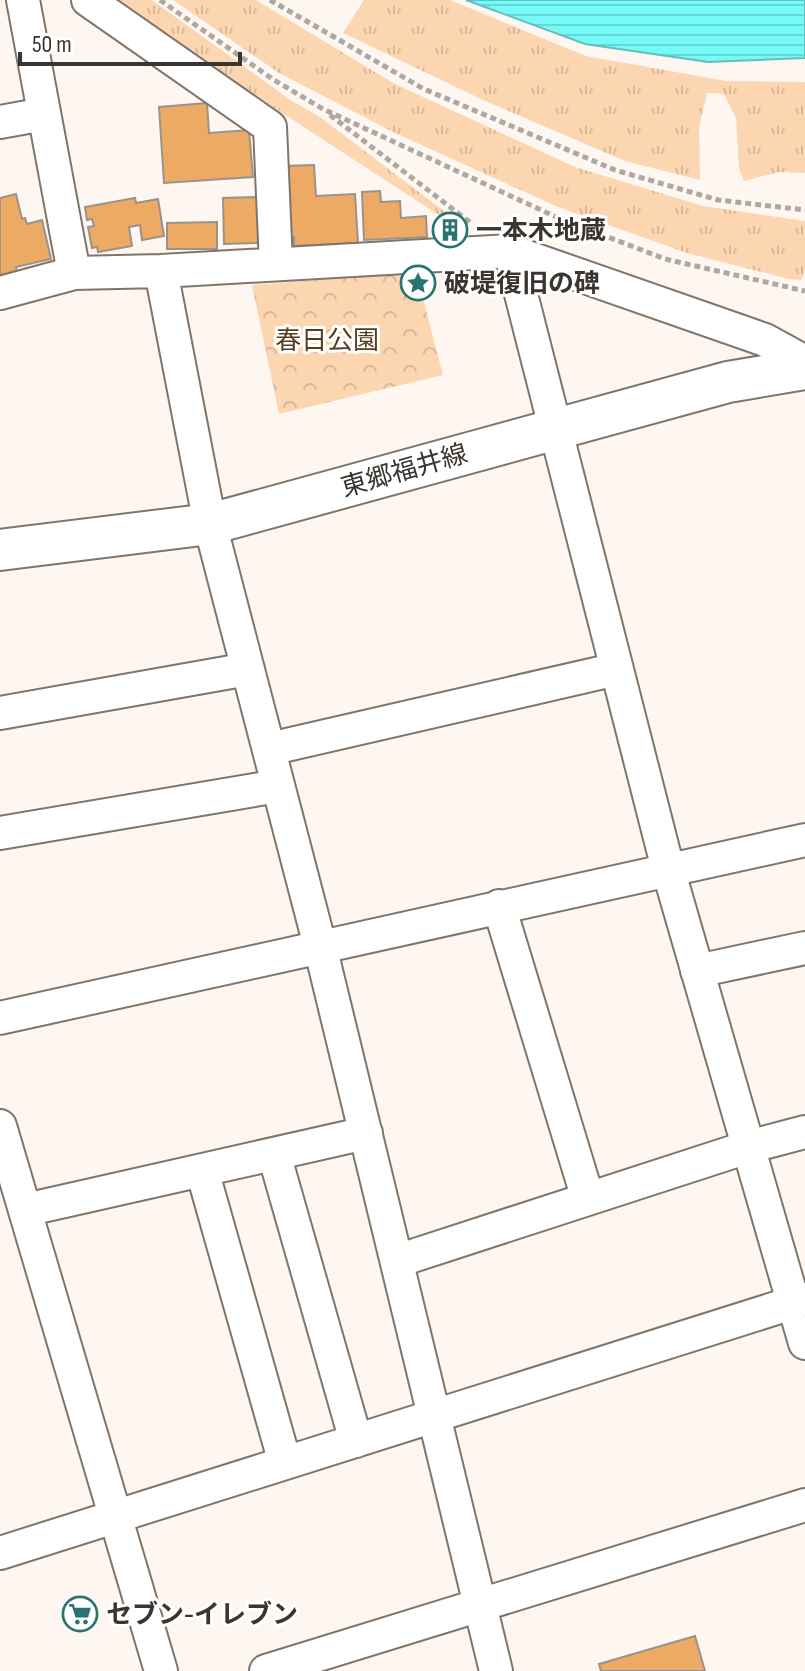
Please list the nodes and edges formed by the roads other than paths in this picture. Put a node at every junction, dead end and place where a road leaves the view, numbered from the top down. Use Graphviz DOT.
graph roads {
  1 [pos="23,0"];
  2 [pos="88,0"];
  3 [pos="44,114"];
  4 [pos="0,122"];
  5 [pos="510,251"];
  6 [pos="276,264"];
  7 [pos="161,271"];
  8 [pos="74,273"];
  9 [pos="0,293"];
  10 [pos="805,362"];
  11 [pos="805,369"];
  12 [pos="555,428"];
  13 [pos="210,524"];
  14 [pos="0,550"];
  15 [pos="248,669"];
  16 [pos="617,669"];
  17 [pos="0,713"];
  18 [pos="269,749"];
  19 [pos="278,786"];
  20 [pos="0,833"];
  21 [pos="805,840"];
  22 [pos="668,869"];
  23 [pos="499,906"];
  24 [pos="320,946"];
  25 [pos="805,948"];
  26 [pos="697,971"];
  27 [pos="0,1018"];
  28 [pos="0,1126"];
  29 [pos="805,1132"];
  30 [pos="366,1133"];
  31 [pos="748,1147"];
  32 [pos="274,1154"];
  33 [pos="202,1170"];
  34 [pos="588,1199"];
  35 [pos="25,1210"];
  36 [pos="397,1261"];
  37 [pos="799,1301"];
  38 [pos="805,1343"];
  39 [pos="434,1416"];
  40 [pos="356,1441"];
  41 [pos="285,1463"];
  42 [pos="805,1505"];
  43 [pos="115,1516"];
  44 [pos="0,1553"];
  45 [pos="480,1604"];
  46 [pos="161,1671"];
  47 [pos="266,1671"];
  48 [pos="496,1671"];
  1 -- 3 [label="street"];
  2 -- 6 [label="street"];
  3 -- 4 [label="street"];
  3 -- 8 [label="street"];
  5 -- 6 [label="street"];
  5 -- 10 [label="street"];
  5 -- 12 [label="street"];
  6 -- 7 [label="street"];
  7 -- 8 [label="street"];
  7 -- 13 [label="street"];
  8 -- 9 [label="street"];
  11 -- 12 [label="main road, 東郷福井線"];
  12 -- 13 [label="main road, 東郷福井線"];
  12 -- 16 [label="street"];
  13 -- 14 [label="main road, 東郷福井線"];
  13 -- 15 [label="street"];
  15 -- 17 [label="street"];
  15 -- 18 [label="street"];
  16 -- 18 [label="street"];
  16 -- 22 [label="street"];
  18 -- 19 [label="street"];
  19 -- 20 [label="street"];
  19 -- 24 [label="street"];
  21 -- 22 [label="street"];
  22 -- 23 [label="street"];
  22 -- 26 [label="street"];
  23 -- 24 [label="street"];
  23 -- 34 [label="street"];
  24 -- 27 [label="street"];
  24 -- 30 [label="street"];
  25 -- 26 [label="street"];
  26 -- 31 [label="street"];
  28 -- 35 [label="street"];
  29 -- 31 [label="street"];
  30 -- 32 [label="street"];
  30 -- 36 [label="street"];
  31 -- 34 [label="street"];
  31 -- 37 [label="street"];
  32 -- 33 [label="street"];
  32 -- 40 [label="street"];
  33 -- 35 [label="street"];
  33 -- 41 [label="street"];
  34 -- 36 [label="street"];
  35 -- 43 [label="street"];
  36 -- 39 [label="street"];
  37 -- 38 [label="street"];
  37 -- 39 [label="street"];
  39 -- 40 [label="street"];
  39 -- 45 [label="street"];
  40 -- 41 [label="street"];
  41 -- 43 [label="street"];
  42 -- 45 [label="street"];
  43 -- 44 [label="street"];
  43 -- 46 [label="street"];
  45 -- 47 [label="street"];
  45 -- 48 [label="street"];
}
